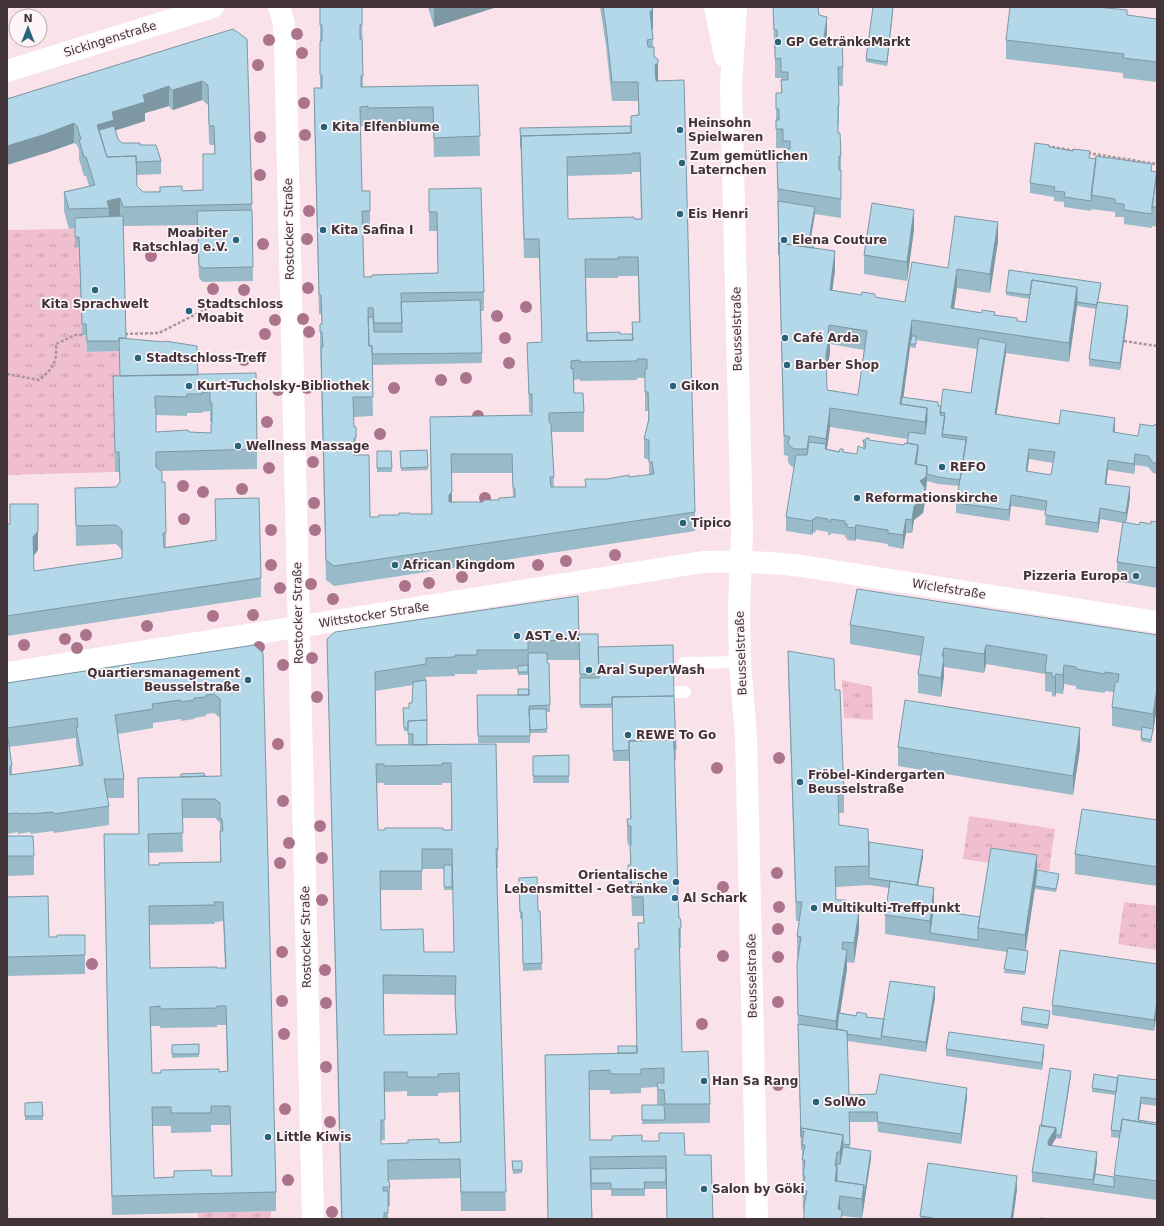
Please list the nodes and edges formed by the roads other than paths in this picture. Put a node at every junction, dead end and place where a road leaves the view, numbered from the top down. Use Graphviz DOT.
graph roads {
  1 [pos="213,7"];
  2 [pos="279,7"];
  3 [pos="715,7"];
  4 [pos="736,7"];
  5 [pos="7,71"];
  6 [pos="732,86"];
  7 [pos="741,562"];
  8 [pos="1157,622"];
  9 [pos="299,627"];
  10 [pos="740,662"];
  11 [pos="684,663"];
  12 [pos="7,673"];
  13 [pos="313,1219"];
  14 [pos="757,1219"];
  1 -- 5 [label="street, Sickingenstraße"];
  2 -- 9 [label="street, Rostocker Straße"];
  3 -- 6 [label="street, Beusselstraße"];
  4 -- 6 [label="street, Beusselstraße"];
  6 -- 7 [label="street, Beusselstraße"];
  7 -- 8 [label="street, Wiclefstraße"];
  7 -- 9 [label="street, Wittstocker Straße"];
  7 -- 10 [label="street, Beusselstraße"];
  9 -- 12 [label="street, Wittstocker Straße"];
  9 -- 13 [label="street, Rostocker Straße"];
  10 -- 11 [label="lane"];
  10 -- 14 [label="street, Beusselstraße"];
}
